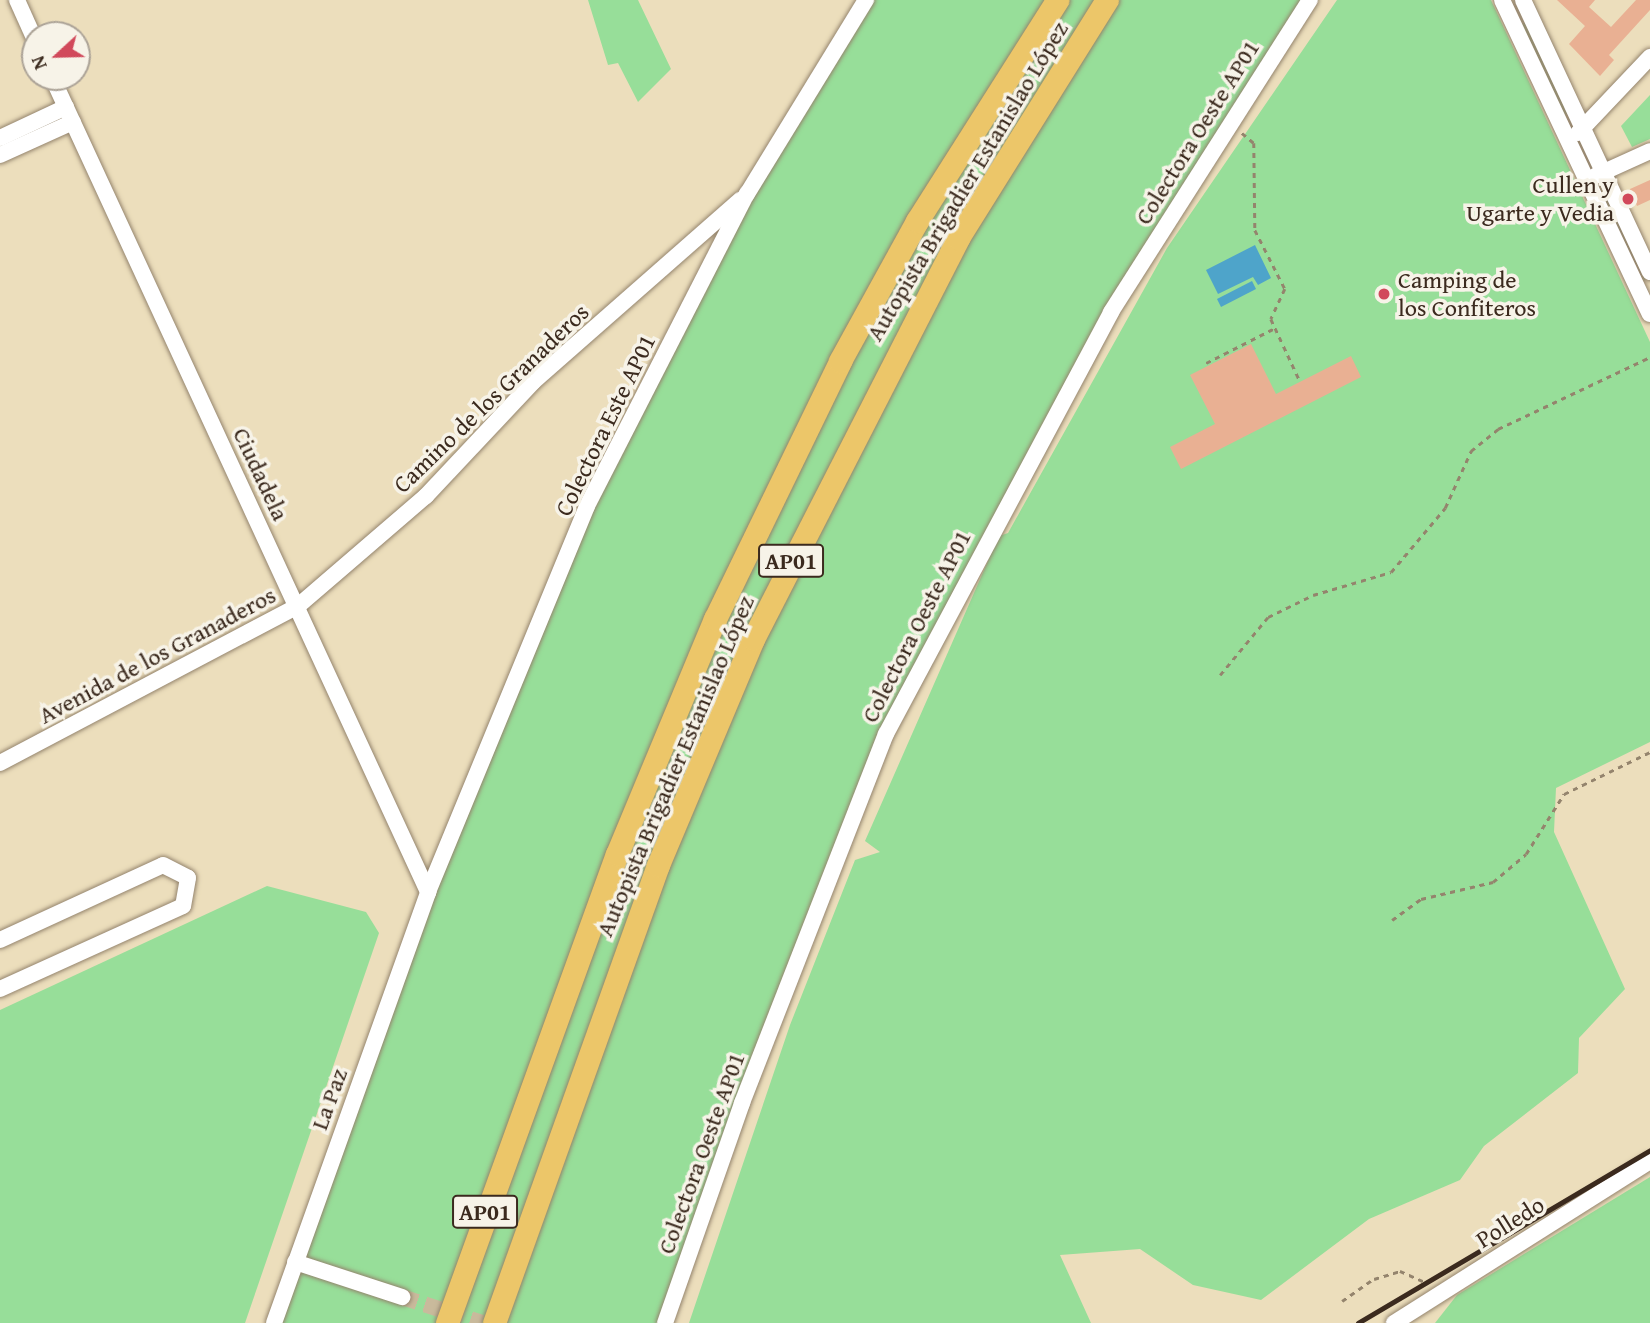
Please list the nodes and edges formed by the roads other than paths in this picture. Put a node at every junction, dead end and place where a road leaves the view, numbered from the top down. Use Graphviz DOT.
graph roads {
  1 [pos="17,0"];
  2 [pos="866,0"];
  3 [pos="1057,0"];
  4 [pos="1107,0"];
  5 [pos="1310,0"];
  6 [pos="1523,0"];
  7 [pos="1504,4"];
  8 [pos="26,21"];
  9 [pos="1650,57"];
  10 [pos="58,91"];
  11 [pos="69,115"];
  12 [pos="1583,128"];
  13 [pos="0,138"];
  14 [pos="1569,143"];
  15 [pos="1650,151"];
  16 [pos="0,155"];
  17 [pos="1604,172"];
  18 [pos="1586,180"];
  19 [pos="747,194"];
  20 [pos="1650,272"];
  21 [pos="1649,308"];
  22 [pos="298,606"];
  23 [pos="0,763"];
  24 [pos="428,891"];
  25 [pos="0,940"];
  26 [pos="0,989"];
  27 [pos="1650,1161"];
  28 [pos="295,1262"];
  29 [pos="402,1297"];
  30 [pos="274,1323"];
  31 [pos="447,1323"];
  32 [pos="494,1323"];
  33 [pos="665,1323"];
  34 [pos="1394,1323"];
  1 -- 8 [label="street"];
  2 -- 19 [label="street, Colectora Este AP01"];
  3 -- 31 [label="highway, Autopista Brigadier Estanislao López / AP01"];
  4 -- 32 [label="highway, Autopista Brigadier Estanislao López / AP01"];
  5 -- 33 [label="street, Colectora Oeste AP01"];
  6 -- 7 [label="street"];
  6 -- 12 [label="street"];
  7 -- 14 [label="street"];
  9 -- 12 [label="street"];
  10 -- 11 [label="street, Ciudadela"];
  11 -- 13 [label="street"];
  11 -- 16 [label="street"];
  11 -- 22 [label="street, Ciudadela"];
  12 -- 14 [label="street"];
  12 -- 17 [label="street"];
  14 -- 18 [label="street"];
  15 -- 17 [label="street"];
  17 -- 18 [label="street"];
  17 -- 20 [label="street"];
  18 -- 21 [label="street"];
  19 -- 22 [label="street, Camino de los Granaderos"];
  19 -- 24 [label="street, Colectora Este AP01"];
  22 -- 23 [label="street, Avenida de los Granaderos"];
  22 -- 24 [label="street, Ciudadela"];
  24 -- 28 [label="street, La Paz"];
  25 -- 26 [label="street"];
  27 -- 34 [label="street, Polledo"];
  28 -- 29 [label="street"];
  28 -- 30 [label="street, La Paz"];
}
